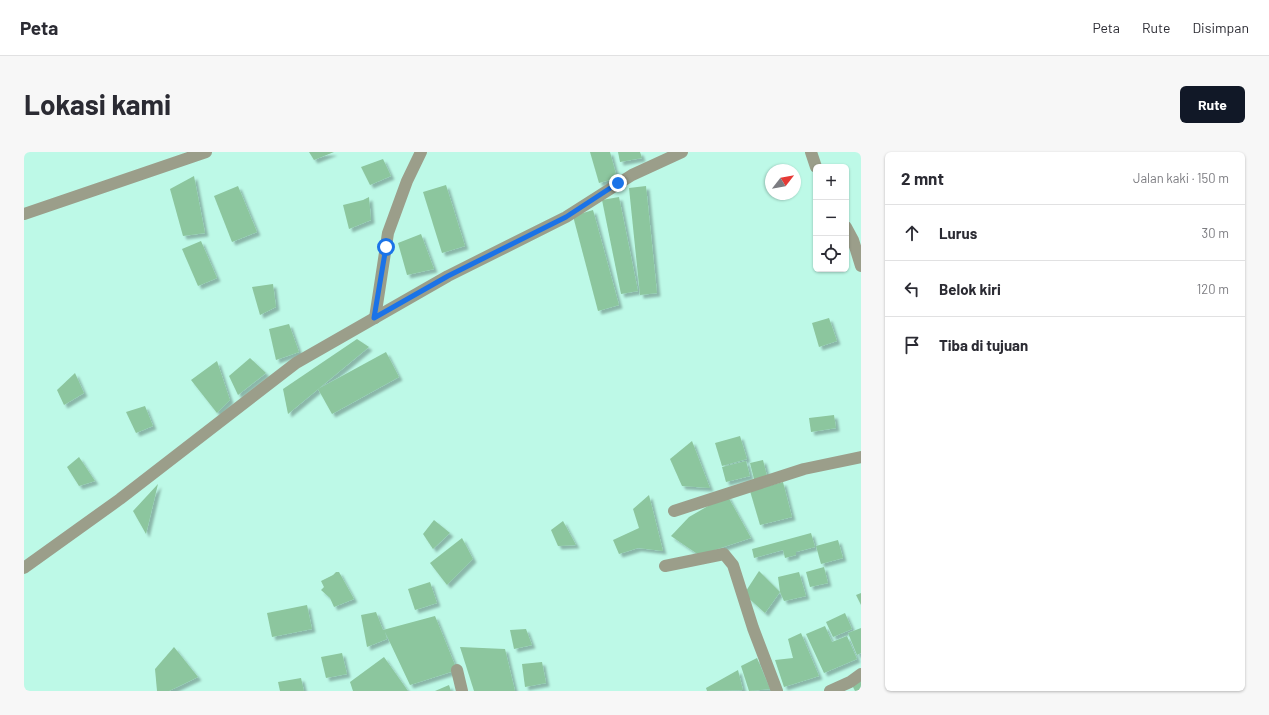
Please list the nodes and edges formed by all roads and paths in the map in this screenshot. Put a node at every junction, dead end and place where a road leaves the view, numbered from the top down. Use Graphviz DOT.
graph roads {
  1 [pos="206,152"];
  2 [pos="421,152"];
  3 [pos="682,152"];
  4 [pos="811,152"];
  5 [pos="815,164"];
  6 [pos="24,214"];
  7 [pos="849,233"];
  8 [pos="861,266"];
  9 [pos="374,318"];
  10 [pos="861,458"];
  11 [pos="674,511"];
  12 [pos="665,566"];
  13 [pos="24,568"];
  14 [pos="457,670"];
  15 [pos="861,674"];
  16 [pos="462,691"];
  17 [pos="777,691"];
  18 [pos="830,691"];
  1 -- 6 [label="street"];
  2 -- 9 [label="street"];
  3 -- 9 [label="street"];
  4 -- 5 [label="street"];
  7 -- 8 [label="street"];
  9 -- 13 [label="street"];
  10 -- 11 [label="street"];
  12 -- 17 [label="street"];
  14 -- 16 [label="street"];
  15 -- 18 [label="street"];
}
